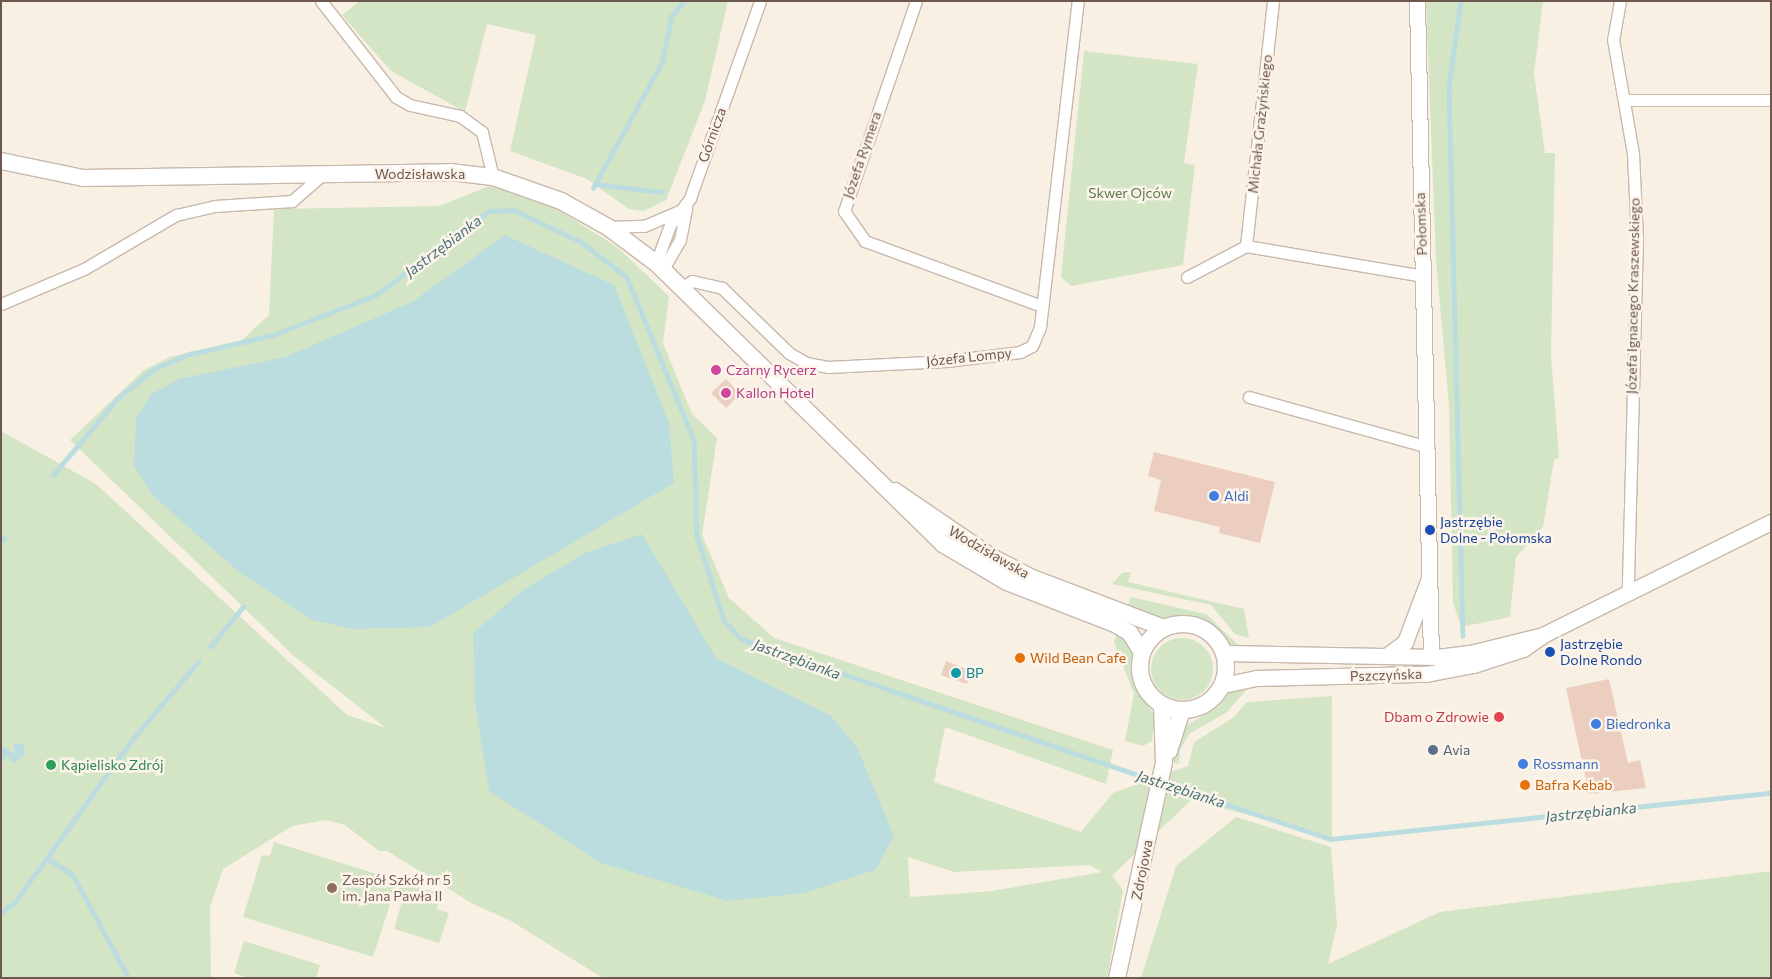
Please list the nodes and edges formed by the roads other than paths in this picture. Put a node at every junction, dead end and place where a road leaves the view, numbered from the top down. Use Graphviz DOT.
graph roads {
  1 [pos="321,1"];
  2 [pos="760,1"];
  3 [pos="916,1"];
  4 [pos="1078,1"];
  5 [pos="1273,1"];
  6 [pos="1417,1"];
  7 [pos="1620,1"];
  8 [pos="1626,100"];
  9 [pos="1771,100"];
  10 [pos="1,161"];
  11 [pos="322,175"];
  12 [pos="493,177"];
  13 [pos="686,208"];
  14 [pos="608,227"];
  15 [pos="1246,246"];
  16 [pos="659,267"];
  17 [pos="1422,276"];
  18 [pos="1187,277"];
  19 [pos="680,288"];
  20 [pos="1,304"];
  21 [pos="1042,306"];
  22 [pos="1249,397"];
  23 [pos="1428,447"];
  24 [pos="879,481"];
  25 [pos="1771,522"];
  26 [pos="1430,575"];
  27 [pos="1628,593"];
  28 [pos="1164,628"];
  29 [pos="1543,635"];
  30 [pos="1142,652"];
  31 [pos="1224,653"];
  32 [pos="1386,656"];
  33 [pos="1431,656"];
  34 [pos="1394,675"];
  35 [pos="1223,685"];
  36 [pos="1162,705"];
  37 [pos="1182,710"];
  38 [pos="1164,762"];
  39 [pos="1117,978"];
  1 -- 12 [label="street"];
  2 -- 13 [label="street, Górnicza"];
  3 -- 21 [label="street, Józefa Rymera"];
  4 -- 21 [label="street, Józefa Lompy"];
  5 -- 15 [label="street, Michała Grażyńskiego"];
  6 -- 17 [label="street, Połomska"];
  7 -- 8 [label="street, Józefa Ignacego Kraszewskiego"];
  8 -- 9 [label="street"];
  8 -- 27 [label="street, Józefa Ignacego Kraszewskiego"];
  10 -- 11 [label="main road, Wodzisławska"];
  11 -- 12 [label="main road, Wodzisławska"];
  11 -- 20 [label="street"];
  12 -- 14 [label="main road, Wodzisławska"];
  13 -- 14 [label="street"];
  13 -- 16 [label="street, Górnicza"];
  13 -- 16 [label="street"];
  14 -- 16 [label="main road, Wodzisławska"];
  15 -- 17 [label="street"];
  15 -- 18 [label="street"];
  16 -- 19 [label="main road, Wodzisławska"];
  17 -- 23 [label="street, Połomska"];
  19 -- 21 [label="street, Józefa Lompy"];
  19 -- 24 [label="main road, Wodzisławska"];
  22 -- 23 [label="street"];
  23 -- 26 [label="street, Połomska"];
  24 -- 28 [label="main road, Wodzisławska"];
  24 -- 30 [label="main road, Wodzisławska"];
  25 -- 27 [label="street, Pszczyńska"];
  26 -- 32 [label="street, Połomska"];
  26 -- 33 [label="street, Połomska"];
  27 -- 29 [label="street, Pszczyńska"];
  28 -- 30 [label="main road"];
  28 -- 31 [label="main road"];
  29 -- 33 [label="street, Pszczyńska"];
  29 -- 34 [label="street, Pszczyńska"];
  30 -- 36 [label="main road"];
  31 -- 32 [label="street, Pszczyńska"];
  31 -- 35 [label="main road"];
  32 -- 33 [label="street, Pszczyńska"];
  33 -- 34 [label="street"];
  34 -- 35 [label="street, Pszczyńska"];
  35 -- 37 [label="main road"];
  36 -- 37 [label="main road"];
  36 -- 38 [label="main road, Zdrojowa"];
  37 -- 38 [label="main road, Zdrojowa"];
  38 -- 39 [label="main road, Zdrojowa"];
}
